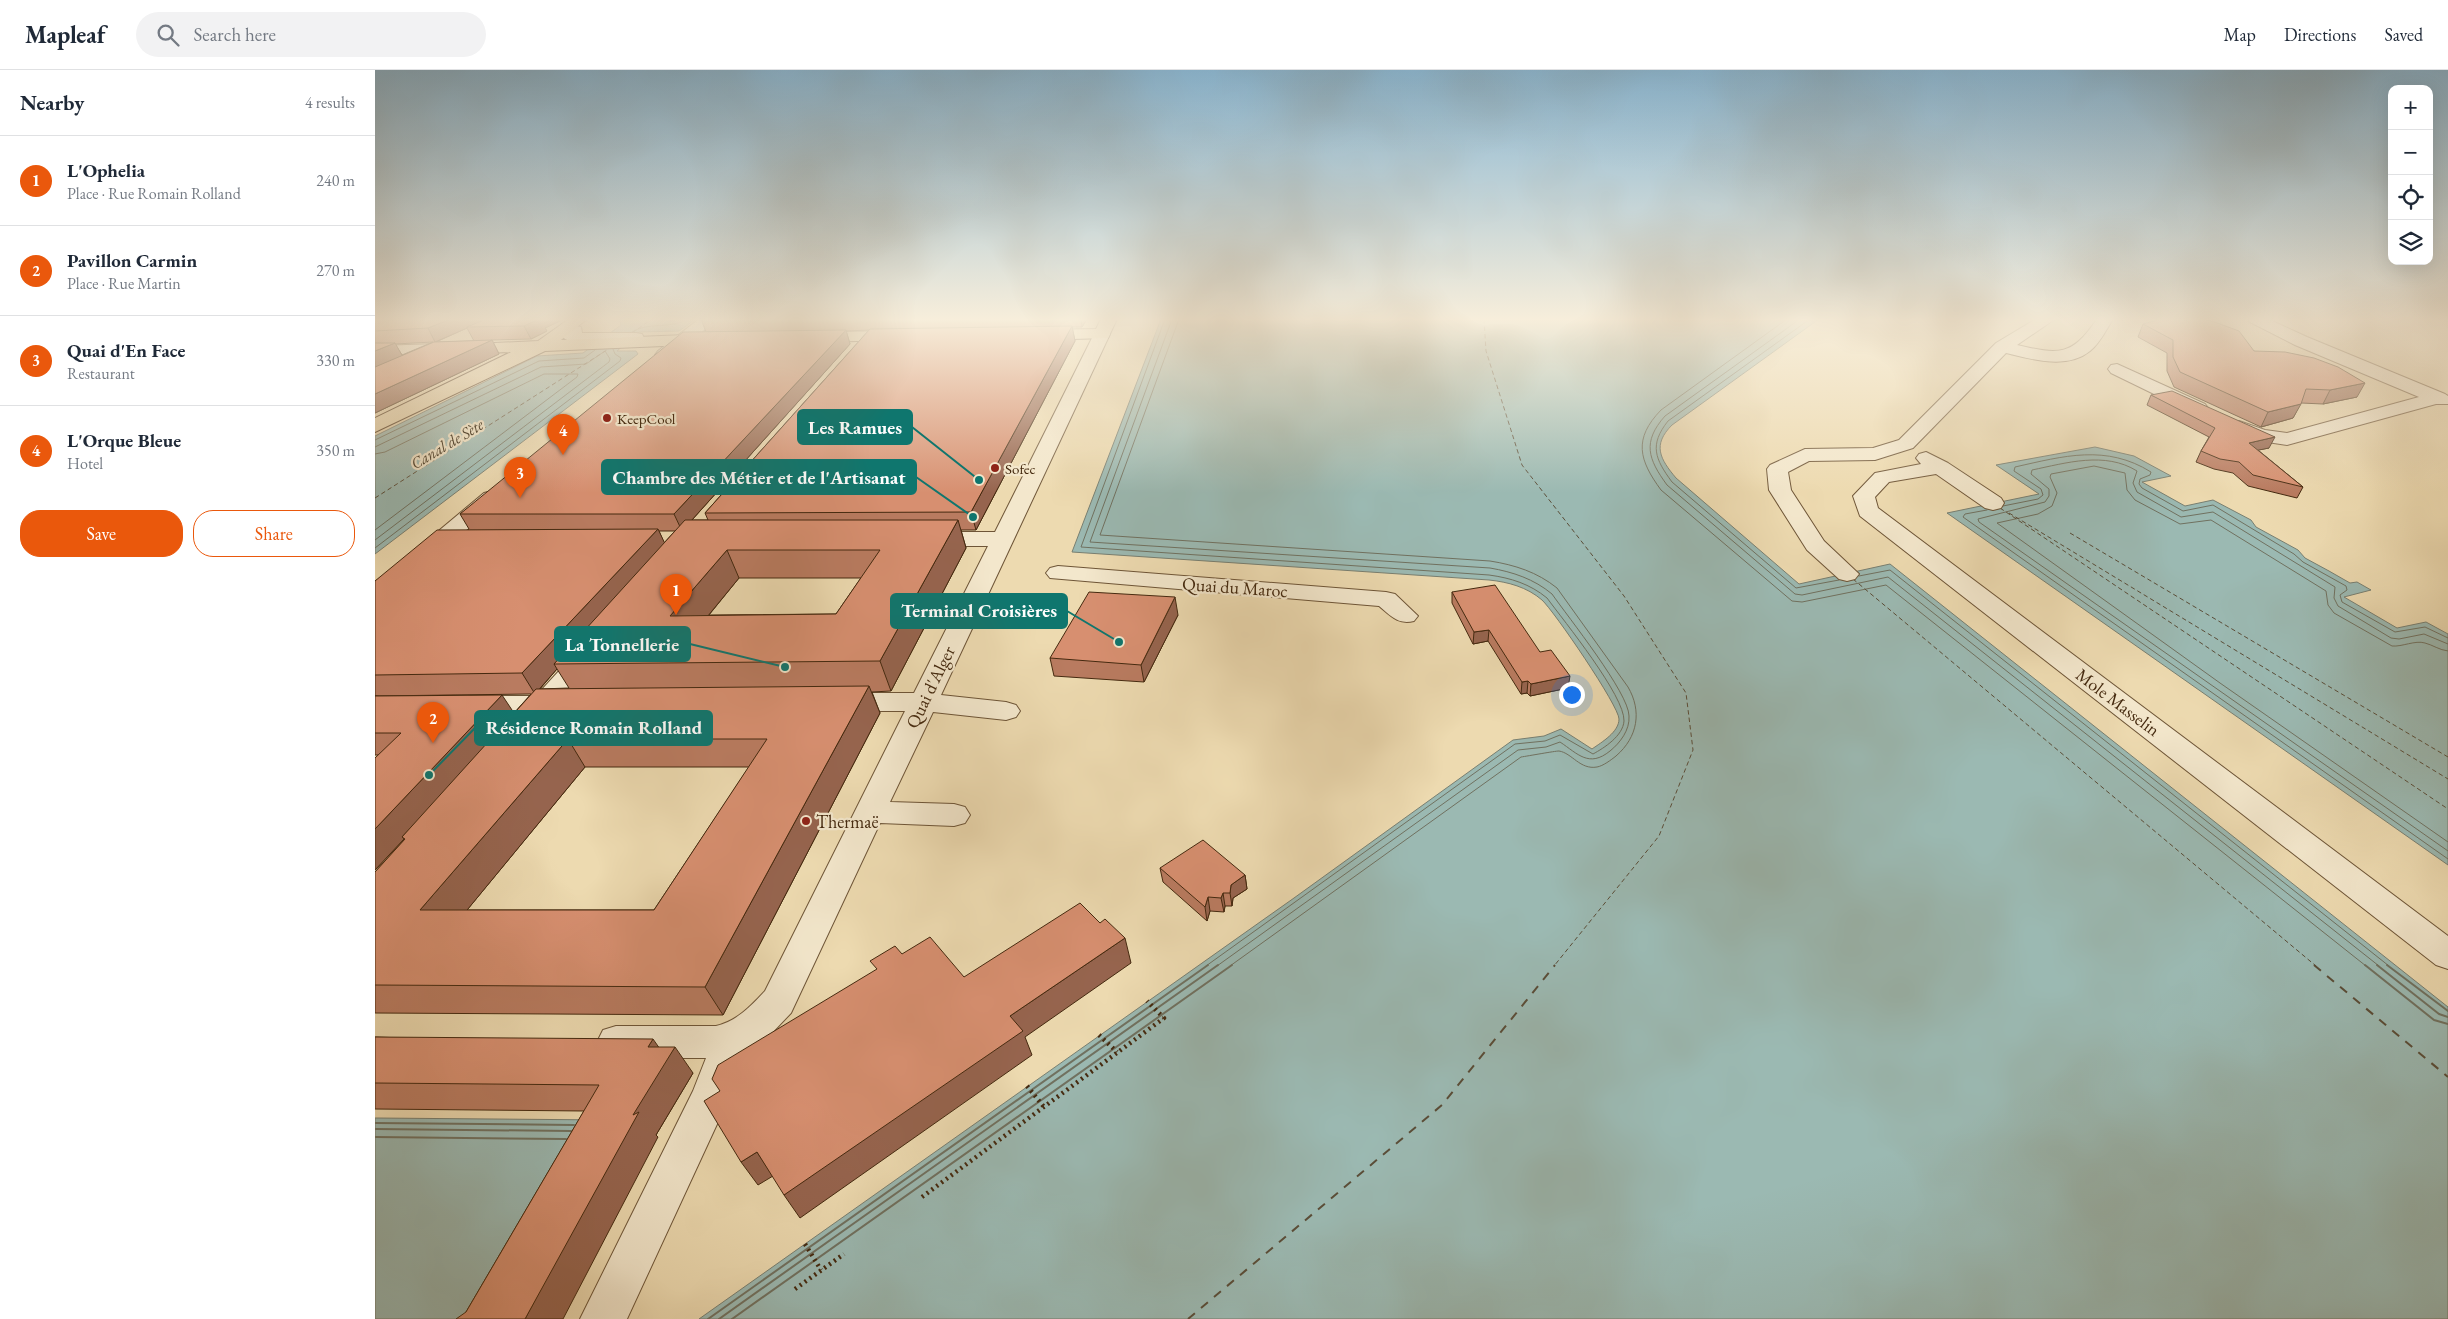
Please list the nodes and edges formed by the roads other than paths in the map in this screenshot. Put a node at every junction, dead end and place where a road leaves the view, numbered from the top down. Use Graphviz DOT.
graph roads {
  1 [pos="474,377"];
  2 [pos="1081,377"];
  3 [pos="1972,377"];
  4 [pos="2134,377"];
  5 [pos="2388,377"];
  6 [pos="2443,400"];
  7 [pos="375,426"];
  8 [pos="1906,444"];
  9 [pos="1941,468"];
  10 [pos="508,484"];
  11 [pos="1993,503"];
  12 [pos="1002,539"];
  13 [pos="441,540"];
  14 [pos="907,540"];
  15 [pos="477,541"];
  16 [pos="1058,574"];
  17 [pos="1847,574"];
  18 [pos="375,596"];
  19 [pos="1405,616"];
  20 [pos="602,639"];
  21 [pos="818,702"];
  22 [pos="923,702"];
  23 [pos="579,704"];
  24 [pos="544,705"];
  25 [pos="451,706"];
  26 [pos="1006,711"];
  27 [pos="517,735"];
  28 [pos="870,812"];
  29 [pos="954,816"];
  30 [pos="2448,955"];
  31 [pos="732,1040"];
  32 [pos="580,1042"];
  33 [pos="603,1319"];
  1 -- 7 [label="main road"];
  2 -- 12 [label="street, Quai d'Alger"];
  3 -- 8 [label="street"];
  4 -- 6 [label="street"];
  5 -- 6 [label="street"];
  8 -- 9 [label="street"];
  8 -- 17 [label="street"];
  9 -- 11 [label="street"];
  9 -- 30 [label="street, Mole Masselin"];
  10 -- 13 [label="street"];
  12 -- 14 [label="street"];
  12 -- 22 [label="street, Quai d'Alger"];
  13 -- 15 [label="street"];
  13 -- 18 [label="street"];
  16 -- 19 [label="street, Quai du Maroc"];
  20 -- 24 [label="street"];
  21 -- 22 [label="street"];
  22 -- 26 [label="street"];
  22 -- 28 [label="street, Quai d'Alger"];
  23 -- 24 [label="street"];
  24 -- 25 [label="street"];
  24 -- 27 [label="street"];
  28 -- 29 [label="street"];
  28 -- 31 [label="street, Quai d'Alger"];
  31 -- 32 [label="street"];
  31 -- 33 [label="street"];
}
